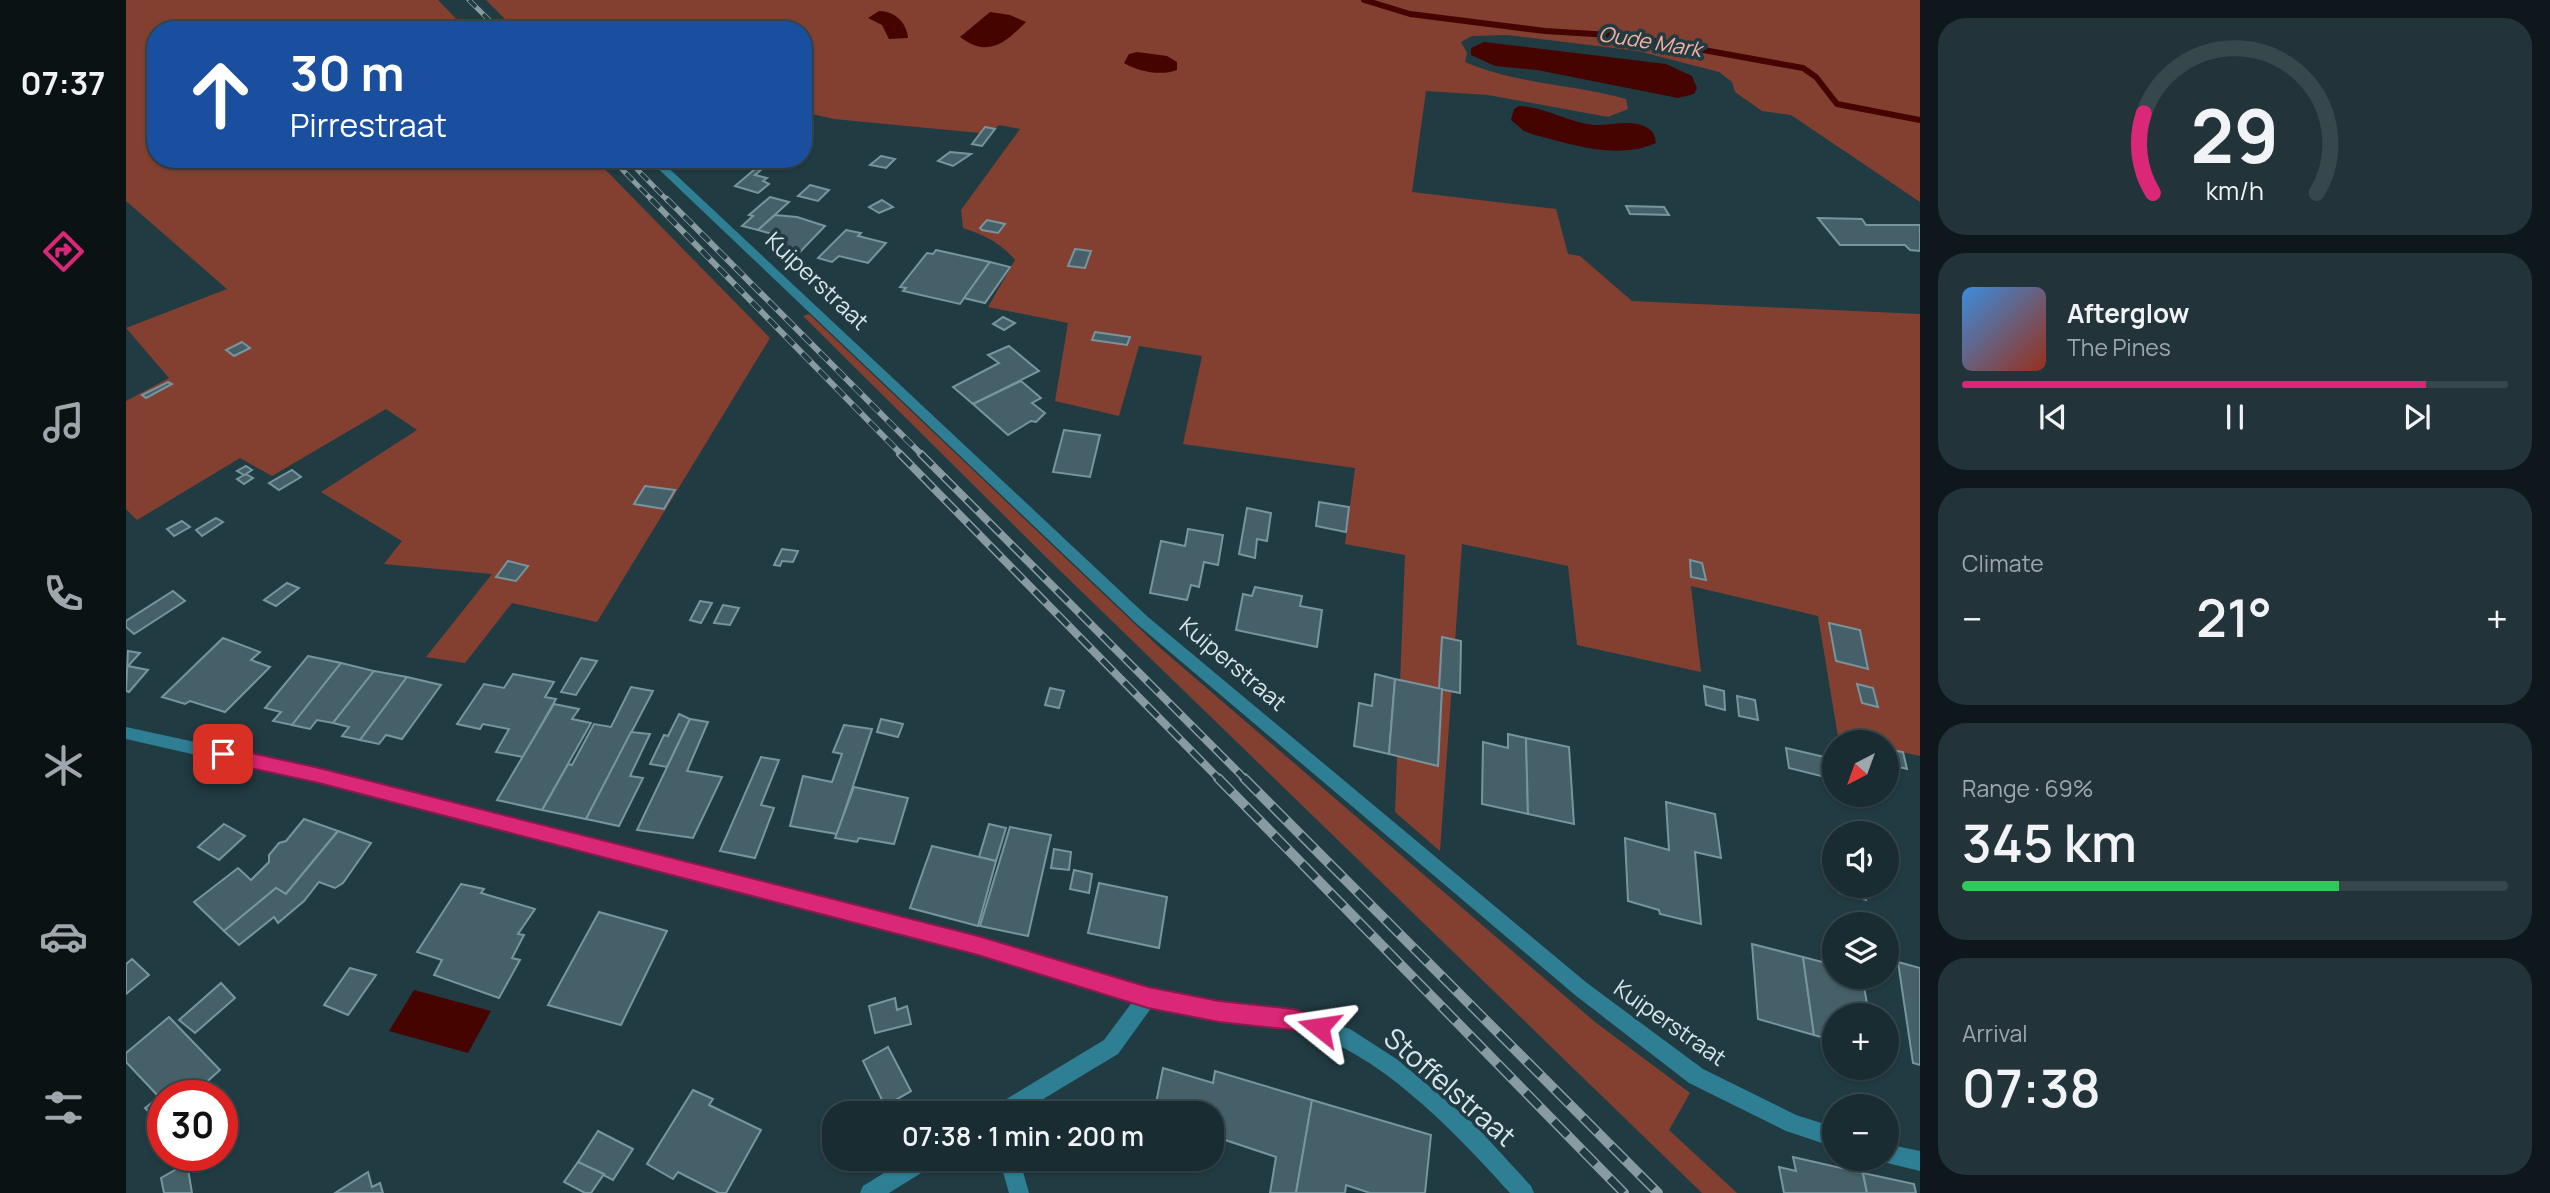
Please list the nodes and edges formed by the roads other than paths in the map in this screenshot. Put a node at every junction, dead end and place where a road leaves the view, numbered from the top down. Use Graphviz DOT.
graph roads {
  1 [pos="663,168"];
  2 [pos="126,733"];
  3 [pos="1148,997"];
  4 [pos="1022,1101"];
  5 [pos="1822,1133"];
  6 [pos="1899,1157"];
  7 [pos="1920,1161"];
  8 [pos="906,1171"];
  9 [pos="1013,1171"];
  10 [pos="870,1193"];
  11 [pos="1019,1193"];
  12 [pos="1524,1193"];
  1 -- 5 [label="street, Kuiperstraat"];
  2 -- 3 [label="street, Stoffelstraat"];
  3 -- 4 [label="street"];
  3 -- 12 [label="street, Stoffelstraat"];
  6 -- 7 [label="street"];
  8 -- 10 [label="street"];
  9 -- 11 [label="street"];
}
